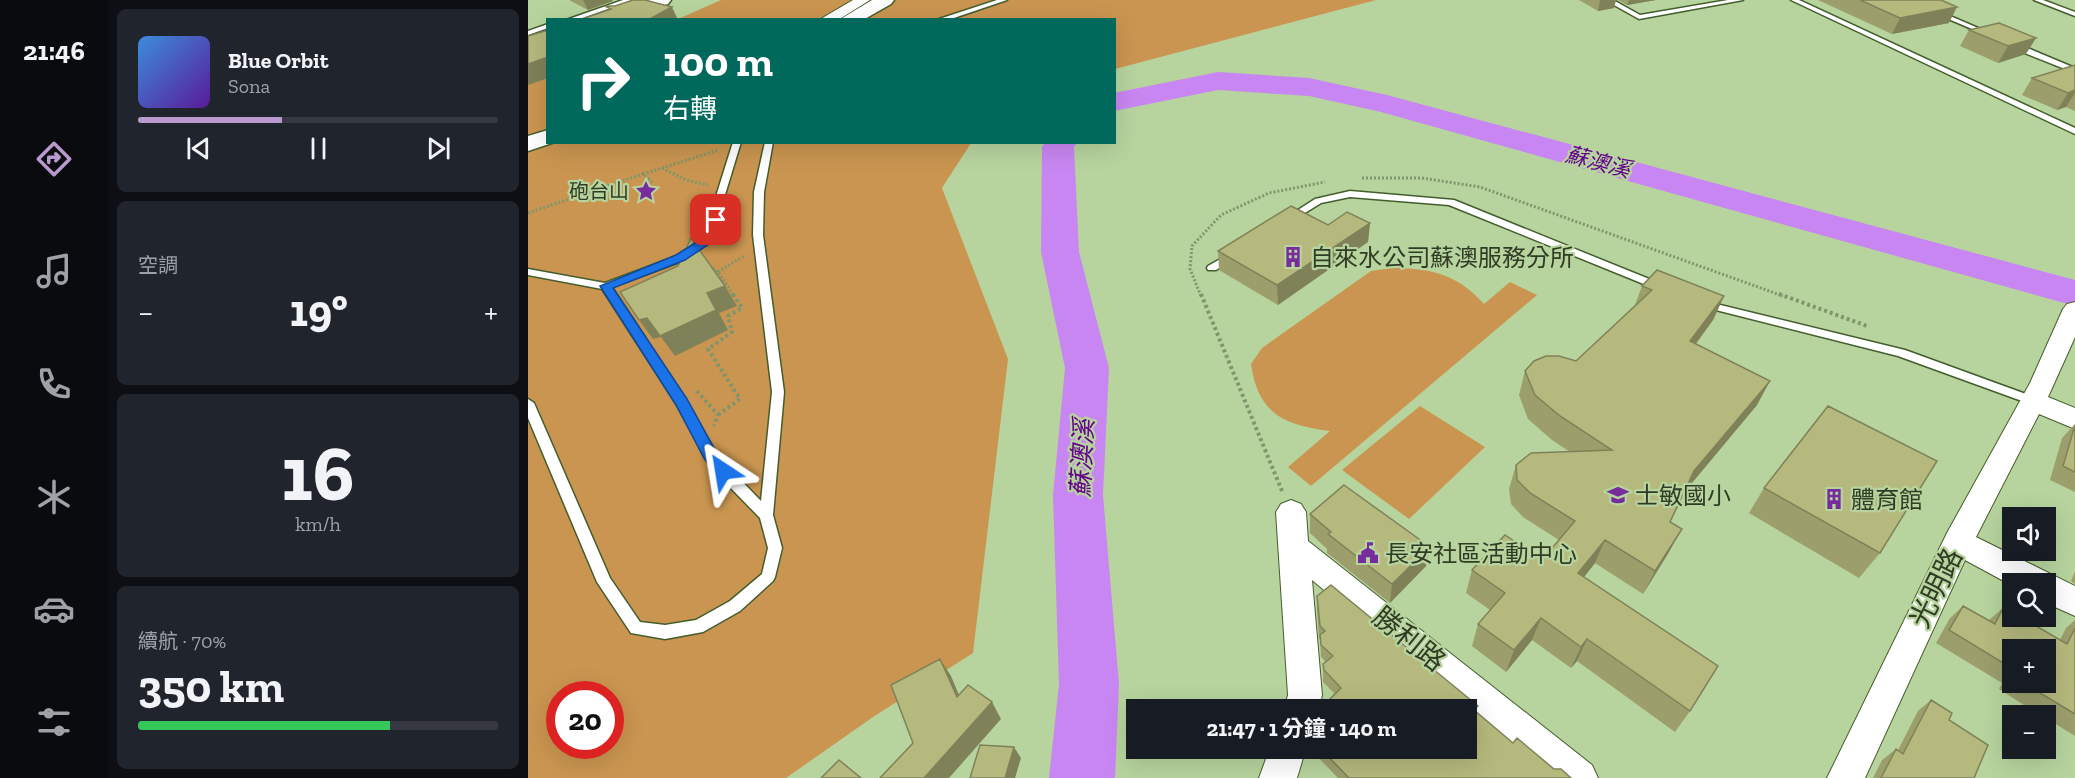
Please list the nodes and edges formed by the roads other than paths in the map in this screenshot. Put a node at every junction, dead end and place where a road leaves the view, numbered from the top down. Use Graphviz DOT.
graph roads {
  1 [pos="630,0"];
  2 [pos="662,0"];
  3 [pos="863,0"];
  4 [pos="885,0"];
  5 [pos="1004,0"];
  6 [pos="1608,0"];
  7 [pos="1740,0"];
  8 [pos="1794,0"];
  9 [pos="1907,0"];
  10 [pos="2037,0"];
  11 [pos="2074,13"];
  12 [pos="575,18"];
  13 [pos="609,18"];
  14 [pos="830,18"];
  15 [pos="852,18"];
  16 [pos="946,18"];
  17 [pos="546,27"];
  18 [pos="528,33"];
  19 [pos="1991,35"];
  20 [pos="546,39"];
  21 [pos="528,44"];
  22 [pos="2012,44"];
  23 [pos="2075,71"];
  24 [pos="2075,131"];
  25 [pos="546,138"];
  26 [pos="528,144"];
  27 [pos="769,144"];
  28 [pos="736,146"];
  29 [pos="1280,225"];
  30 [pos="1241,250"];
  31 [pos="1212,268"];
  32 [pos="528,272"];
  33 [pos="606,286"];
  34 [pos="1672,292"];
  35 [pos="1693,300"];
  36 [pos="2075,309"];
  37 [pos="2038,392"];
  38 [pos="528,403"];
  39 [pos="2075,419"];
  40 [pos="1291,512"];
  41 [pos="766,515"];
  42 [pos="1958,542"];
  43 [pos="1294,547"];
  44 [pos="2018,573"];
  45 [pos="2056,592"];
  46 [pos="2075,602"];
  47 [pos="1304,699"];
  48 [pos="1284,759"];
  49 [pos="1278,778"];
  50 [pos="1579,778"];
  51 [pos="1846,778"];
  1 -- 12 [label="lane"];
  2 -- 13 [label="main road"];
  3 -- 14 [label="street"];
  4 -- 15 [label="main road"];
  5 -- 16 [label="lane"];
  6 -- 7 [label="lane"];
  8 -- 24 [label="lane"];
  9 -- 19 [label="lane"];
  10 -- 11 [label="lane"];
  17 -- 18 [label="lane"];
  20 -- 21 [label="main road"];
  22 -- 23 [label="lane"];
  25 -- 26 [label="main road"];
  27 -- 41 [label="lane"];
  28 -- 33 [label="lane"];
  29 -- 34 [label="lane"];
  30 -- 31 [label="lane"];
  32 -- 33 [label="lane"];
  33 -- 41 [label="lane"];
  35 -- 37 [label="lane"];
  36 -- 37 [label="street, 光明路"];
  37 -- 39 [label="street"];
  37 -- 42 [label="street, 光明路"];
  38 -- 41 [label="lane"];
  40 -- 43 [label="street"];
  42 -- 44 [label="street"];
  42 -- 51 [label="street, 光明路"];
  43 -- 47 [label="street"];
  43 -- 50 [label="street, 勝利路"];
  45 -- 46 [label="street"];
  48 -- 49 [label="street"];
}
